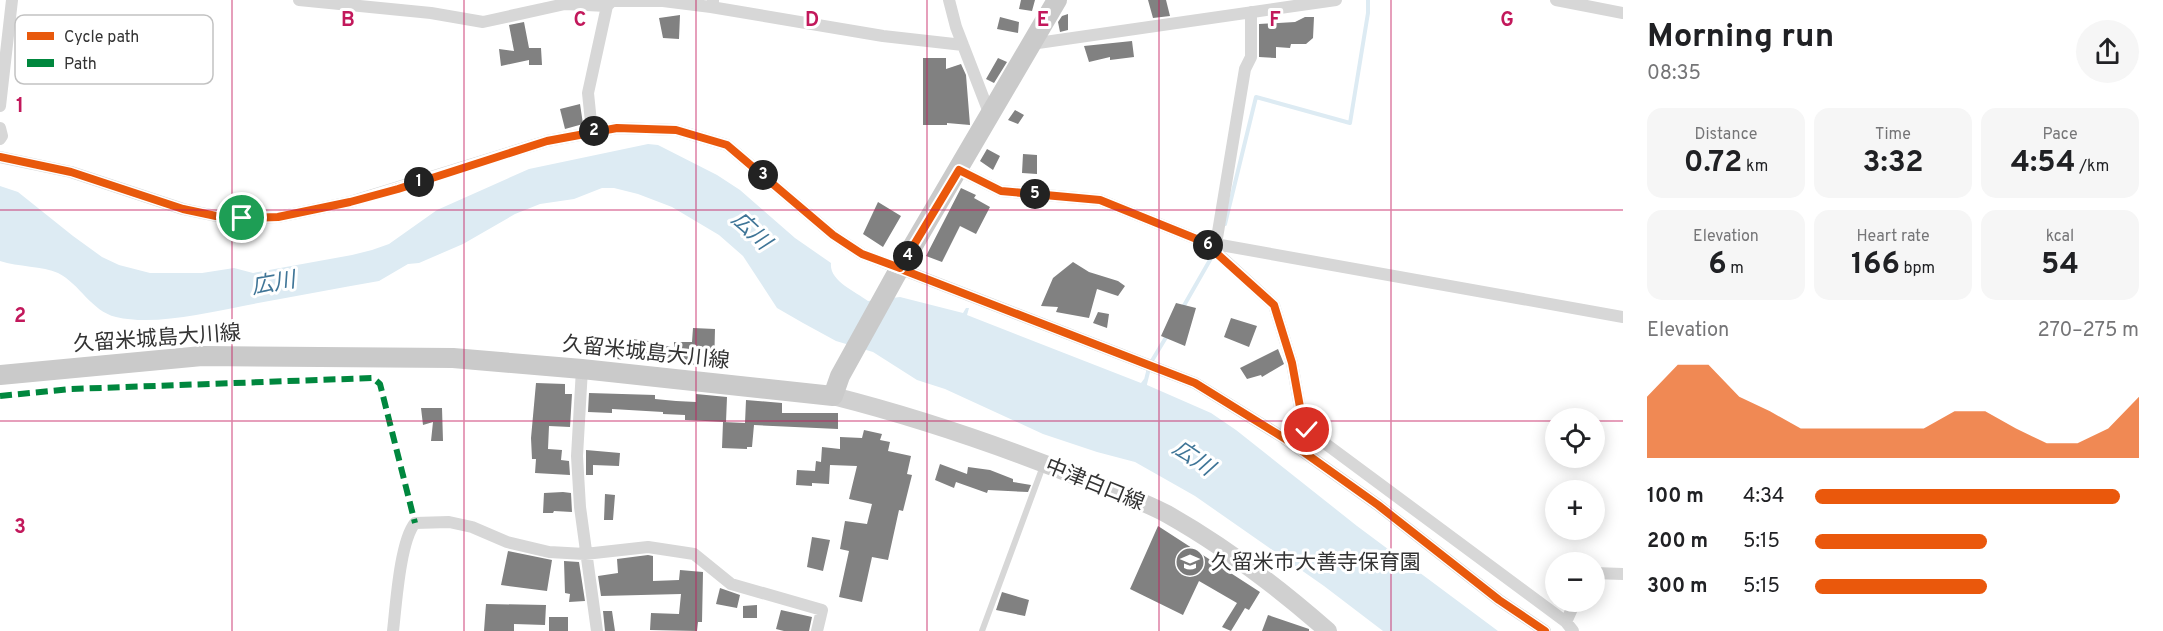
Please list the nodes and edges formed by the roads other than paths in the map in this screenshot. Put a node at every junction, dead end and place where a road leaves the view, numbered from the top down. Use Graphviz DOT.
graph roads {
  1 [pos="12,0"];
  2 [pos="299,0"];
  3 [pos="950,0"];
  4 [pos="1057,0"];
  5 [pos="1336,0"];
  6 [pos="1556,0"];
  7 [pos="610,2"];
  8 [pos="712,4"];
  9 [pos="1280,4"];
  10 [pos="1251,12"];
  11 [pos="1623,13"];
  12 [pos="1031,44"];
  13 [pos="963,45"];
  14 [pos="0,106"];
  15 [pos="990,115"];
  16 [pos="0,128"];
  17 [pos="592,132"];
  18 [pos="0,139"];
  19 [pos="0,157"];
  20 [pos="959,170"];
  21 [pos="1210,243"];
  22 [pos="899,271"];
  23 [pos="1623,317"];
  24 [pos="582,369"];
  25 [pos="0,375"];
  26 [pos="833,396"];
  27 [pos="1044,463"];
  28 [pos="585,554"];
  29 [pos="1605,573"];
  30 [pos="1623,574"];
  31 [pos="1570,626"];
  32 [pos="393,631"];
  33 [pos="597,631"];
  34 [pos="817,631"];
  35 [pos="982,631"];
  36 [pos="1328,631"];
  37 [pos="1545,631"];
  1 -- 14 [label="street"];
  2 -- 7 [label="street"];
  3 -- 13 [label="street"];
  4 -- 12 [label="main road"];
  5 -- 9 [label="street"];
  6 -- 11 [label="street"];
  7 -- 8 [label="street"];
  7 -- 17 [label="street"];
  8 -- 13 [label="street"];
  9 -- 10 [label="street"];
  10 -- 12 [label="street"];
  10 -- 21 [label="street"];
  12 -- 15 [label="main road"];
  13 -- 15 [label="street"];
  15 -- 20 [label="main road"];
  16 -- 18 [label="street"];
  17 -- 19 [label="street"];
  17 -- 22 [label="street"];
  20 -- 21 [label="street"];
  20 -- 22 [label="main road"];
  21 -- 23 [label="street"];
  21 -- 31 [label="street"];
  22 -- 26 [label="main road"];
  22 -- 37 [label="street"];
  24 -- 25 [label="main road, 久留米城島大川線"];
  24 -- 26 [label="main road, 久留米城島大川線"];
  24 -- 28 [label="street"];
  26 -- 27 [label="main road, 中津白口線"];
  27 -- 35 [label="lane"];
  27 -- 36 [label="main road, 中津白口線"];
  28 -- 32 [label="street"];
  28 -- 33 [label="street"];
  28 -- 34 [label="street"];
  29 -- 30 [label="street"];
}
